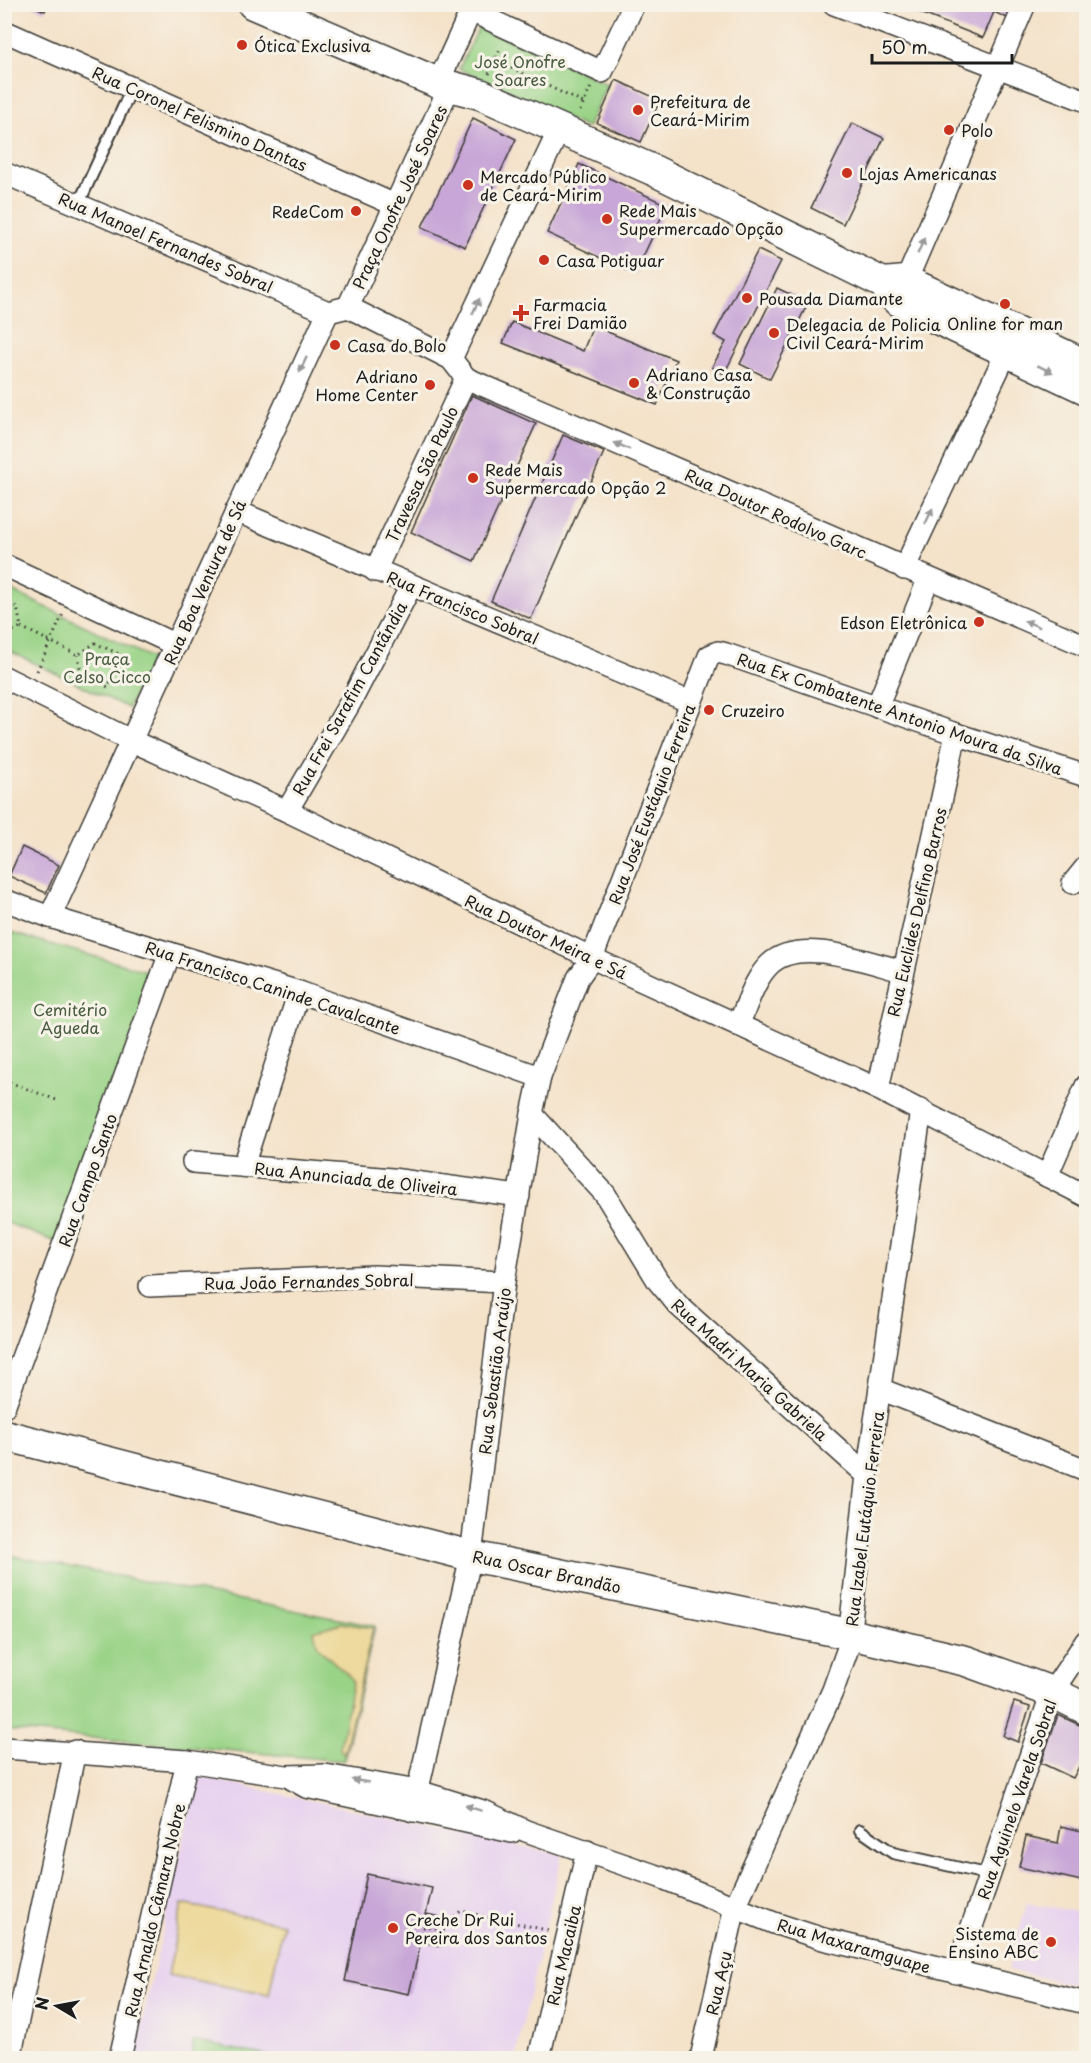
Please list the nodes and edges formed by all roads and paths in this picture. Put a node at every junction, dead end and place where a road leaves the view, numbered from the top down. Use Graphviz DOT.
graph roads {
  1 [pos="253,4"];
  2 [pos="634,4"];
  3 [pos="834,4"];
  4 [pos="1025,4"];
  5 [pos="472,8"];
  6 [pos="509,29"];
  7 [pos="4,31"];
  8 [pos="495,60"];
  9 [pos="999,68"];
  10 [pos="599,71"];
  11 [pos="487,79"];
  12 [pos="444,85"];
  13 [pos="132,88"];
  14 [pos="1086,101"];
  15 [pos="583,103"];
  16 [pos="567,124"];
  17 [pos="4,173"];
  18 [pos="78,205"];
  19 [pos="395,205"];
  20 [pos="896,288"];
  21 [pos="338,310"];
  22 [pos="1007,351"];
  23 [pos="452,359"];
  24 [pos="1086,365"];
  25 [pos="466,378"];
  26 [pos="1086,389"];
  27 [pos="236,511"];
  28 [pos="4,565"];
  29 [pos="904,569"];
  30 [pos="375,571"];
  31 [pos="928,580"];
  32 [pos="411,586"];
  33 [pos="72,596"];
  34 [pos="4,601"];
  35 [pos="21,627"];
  36 [pos="4,635"];
  37 [pos="51,642"];
  38 [pos="176,645"];
  39 [pos="1086,646"];
  40 [pos="713,653"];
  41 [pos="78,655"];
  42 [pos="4,677"];
  43 [pos="29,689"];
  44 [pos="690,702"];
  45 [pos="877,707"];
  46 [pos="956,734"];
  47 [pos="132,741"];
  48 [pos="1086,776"];
  49 [pos="286,811"];
  50 [pos="4,900"];
  51 [pos="50,917"];
  52 [pos="170,953"];
  53 [pos="592,958"];
  54 [pos="902,971"];
  55 [pos="299,992"];
  56 [pos="738,1025"];
  57 [pos="540,1077"];
  58 [pos="4,1080"];
  59 [pos="1086,1086"];
  60 [pos="878,1089"];
  61 [pos="59,1101"];
  62 [pos="921,1110"];
  63 [pos="532,1114"];
  64 [pos="193,1162"];
  65 [pos="243,1166"];
  66 [pos="1047,1176"];
  67 [pos="519,1196"];
  68 [pos="1086,1196"];
  69 [pos="504,1282"];
  70 [pos="150,1286"];
  71 [pos="880,1389"];
  72 [pos="4,1407"];
  73 [pos="4,1435"];
  74 [pos="1086,1470"];
  75 [pos="867,1475"];
  76 [pos="471,1556"];
  77 [pos="849,1634"];
  78 [pos="1086,1641"];
  79 [pos="1052,1692"];
  80 [pos="1086,1709"];
  81 [pos="4,1748"];
  82 [pos="75,1751"];
  83 [pos="187,1761"];
  84 [pos="415,1801"];
  85 [pos="860,1830"];
  86 [pos="587,1851"];
  87 [pos="991,1875"];
  88 [pos="735,1907"];
  89 [pos="423,1927"];
  90 [pos="567,1936"];
  91 [pos="956,1974"];
  92 [pos="1086,2003"];
  93 [pos="10,2058"];
  94 [pos="120,2058"];
  95 [pos="539,2058"];
  96 [pos="701,2058"];
  1 -- 12 [label="street"];
  2 -- 10 [label="street"];
  3 -- 9 [label="street"];
  4 -- 9 [label="street"];
  5 -- 6 [label="street"];
  5 -- 12 [label="street, Praça Onofre José Soares"];
  6 -- 8 [label="path"];
  6 -- 10 [label="street"];
  7 -- 13 [label="street, Rua Coronel Felismino Dantas"];
  8 -- 11 [label="path"];
  8 -- 15 [label="path"];
  9 -- 14 [label="street"];
  20 -- 9 [label="street, one-way"];
  10 -- 15 [label="path"];
  12 -- 16 [label="street"];
  12 -- 19 [label="street, Praça Onofre José Soares"];
  13 -- 18 [label="lane"];
  13 -- 19 [label="street, Rua Coronel Felismino Dantas"];
  15 -- 16 [label="path"];
  16 -- 20 [label="street"];
  23 -- 16 [label="street, one-way"];
  17 -- 18 [label="street, Rua Manoel Fernandes Sobral"];
  18 -- 21 [label="street, Rua Manoel Fernandes Sobral"];
  19 -- 21 [label="street, Praça Onofre José Soares"];
  20 -- 22 [label="street"];
  20 -- 24 [label="street"];
  21 -- 23 [label="street, Praça Onofre José Soares"];
  21 -- 27 [label="street, Rua Boa Ventura de Sá, one-way"];
  22 -- 26 [label="street, one-way"];
  29 -- 22 [label="street, one-way"];
  23 -- 25 [label="street, Praça Onofre José Soares"];
  29 -- 25 [label="street, Rua Doutor Rodolvo Garc, one-way"];
  25 -- 30 [label="street, Travessa São Paulo"];
  27 -- 30 [label="street, Rua Francisco Sobral"];
  27 -- 38 [label="street, Rua Boa Ventura de Sá"];
  28 -- 33 [label="street"];
  29 -- 31 [label="street, Rua Doutor Rodolvo Garc"];
  30 -- 32 [label="street, Rua Francisco Sobral"];
  39 -- 31 [label="street, Rua Doutor Rodolvo Garc, one-way"];
  31 -- 45 [label="street"];
  32 -- 44 [label="street, Rua Francisco Sobral"];
  32 -- 49 [label="street, Rua Frei Sarafim Cantãndia"];
  33 -- 37 [label="path"];
  33 -- 38 [label="street"];
  34 -- 35 [label="path"];
  35 -- 36 [label="path"];
  35 -- 37 [label="path"];
  37 -- 41 [label="path"];
  37 -- 43 [label="path"];
  38 -- 47 [label="street, Rua Boa Ventura de Sá"];
  40 -- 44 [label="street, Rua José Eustáquio Ferreira"];
  40 -- 45 [label="street, Rua Ex Combatente Antonio Moura da Silva"];
  41 -- 41 [label="path"];
  42 -- 43 [label="street, Rua Doutor Meira e Sá"];
  43 -- 47 [label="street, Rua Doutor Meira e Sá"];
  44 -- 53 [label="street, Rua José Eustáquio Ferreira"];
  45 -- 46 [label="street, Rua Ex Combatente Antonio Moura da Silva"];
  46 -- 48 [label="street, Rua Ex Combatente Antonio Moura da Silva"];
  46 -- 54 [label="street, Rua Euclides Delfino Barros"];
  47 -- 49 [label="street, Rua Doutor Meira e Sá"];
  47 -- 51 [label="street, Rua Boa Ventura de Sá"];
  49 -- 53 [label="street, Rua Doutor Meira e Sá"];
  50 -- 51 [label="street, Rua Francisco Caninde Cavalcante"];
  51 -- 52 [label="street, Rua Francisco Caninde Cavalcante"];
  52 -- 55 [label="street, Rua Francisco Caninde Cavalcante"];
  52 -- 72 [label="street, Rua Campo Santo"];
  53 -- 56 [label="street, Rua Doutor Meira e Sá"];
  53 -- 57 [label="street, Rua Sebastião Araújo"];
  54 -- 56 [label="street"];
  54 -- 60 [label="street, Rua Euclides Delfino Barros"];
  55 -- 57 [label="street, Rua Francisco Caninde Cavalcante"];
  55 -- 65 [label="street"];
  56 -- 60 [label="street, Rua Doutor Meira e Sá"];
  57 -- 63 [label="street, Rua Sebastião Araújo"];
  58 -- 61 [label="path"];
  59 -- 66 [label="street"];
  60 -- 62 [label="street, Rua Doutor Meira e Sá"];
  62 -- 66 [label="street, Rua Doutor Meira e Sá"];
  62 -- 71 [label="street, Rua Izabel Eutáquio Ferreira"];
  63 -- 67 [label="street, Rua Sebastião Araújo"];
  63 -- 75 [label="street, Rua Madri Maria Gabriela"];
  64 -- 65 [label="street, Rua Anunciada de Oliveira"];
  65 -- 67 [label="street, Rua Anunciada de Oliveira"];
  66 -- 68 [label="street, Rua Doutor Meira e Sá"];
  67 -- 69 [label="street, Rua Sebastião Araújo"];
  69 -- 70 [label="street, Rua João Fernandes Sobral"];
  69 -- 76 [label="street, Rua Sebastião Araújo"];
  71 -- 74 [label="street"];
  71 -- 75 [label="street, Rua Izabel Eutáquio Ferreira"];
  73 -- 76 [label="street, Rua Oscar Brandão"];
  75 -- 77 [label="street, Rua Izabel Eutáquio Ferreira"];
  76 -- 77 [label="street, Rua Oscar Brandão"];
  76 -- 84 [label="street, Rua Sebastião Araújo"];
  77 -- 79 [label="street, Rua Oscar Brandão"];
  77 -- 88 [label="street, Rua Izabel Eutáquio Ferreira"];
  78 -- 79 [label="street, Rua Aguinelo Varela Sobral"];
  79 -- 80 [label="street, Rua Oscar Brandão"];
  79 -- 87 [label="street, Rua Aguinelo Varela Sobral"];
  81 -- 82 [label="street, Rua Maxaramguape"];
  82 -- 83 [label="street, Rua Maxaramguape"];
  82 -- 93 [label="street"];
  83 -- 84 [label="street, Rua Maxaramguape"];
  83 -- 94 [label="street, Rua Arnaldo Câmara Nobre"];
  84 -- 86 [label="street, Rua Maxaramguape"];
  85 -- 87 [label="lane"];
  86 -- 88 [label="street, Rua Maxaramguape"];
  86 -- 90 [label="street, Rua Macaiba"];
  87 -- 91 [label="street, Rua Aguinelo Varela Sobral"];
  88 -- 91 [label="street, Rua Maxaramguape"];
  88 -- 96 [label="street, Rua Açu"];
  89 -- 90 [label="path"];
  90 -- 95 [label="street, Rua Macaiba"];
  91 -- 92 [label="street, Rua Maxaramguape"];
}
